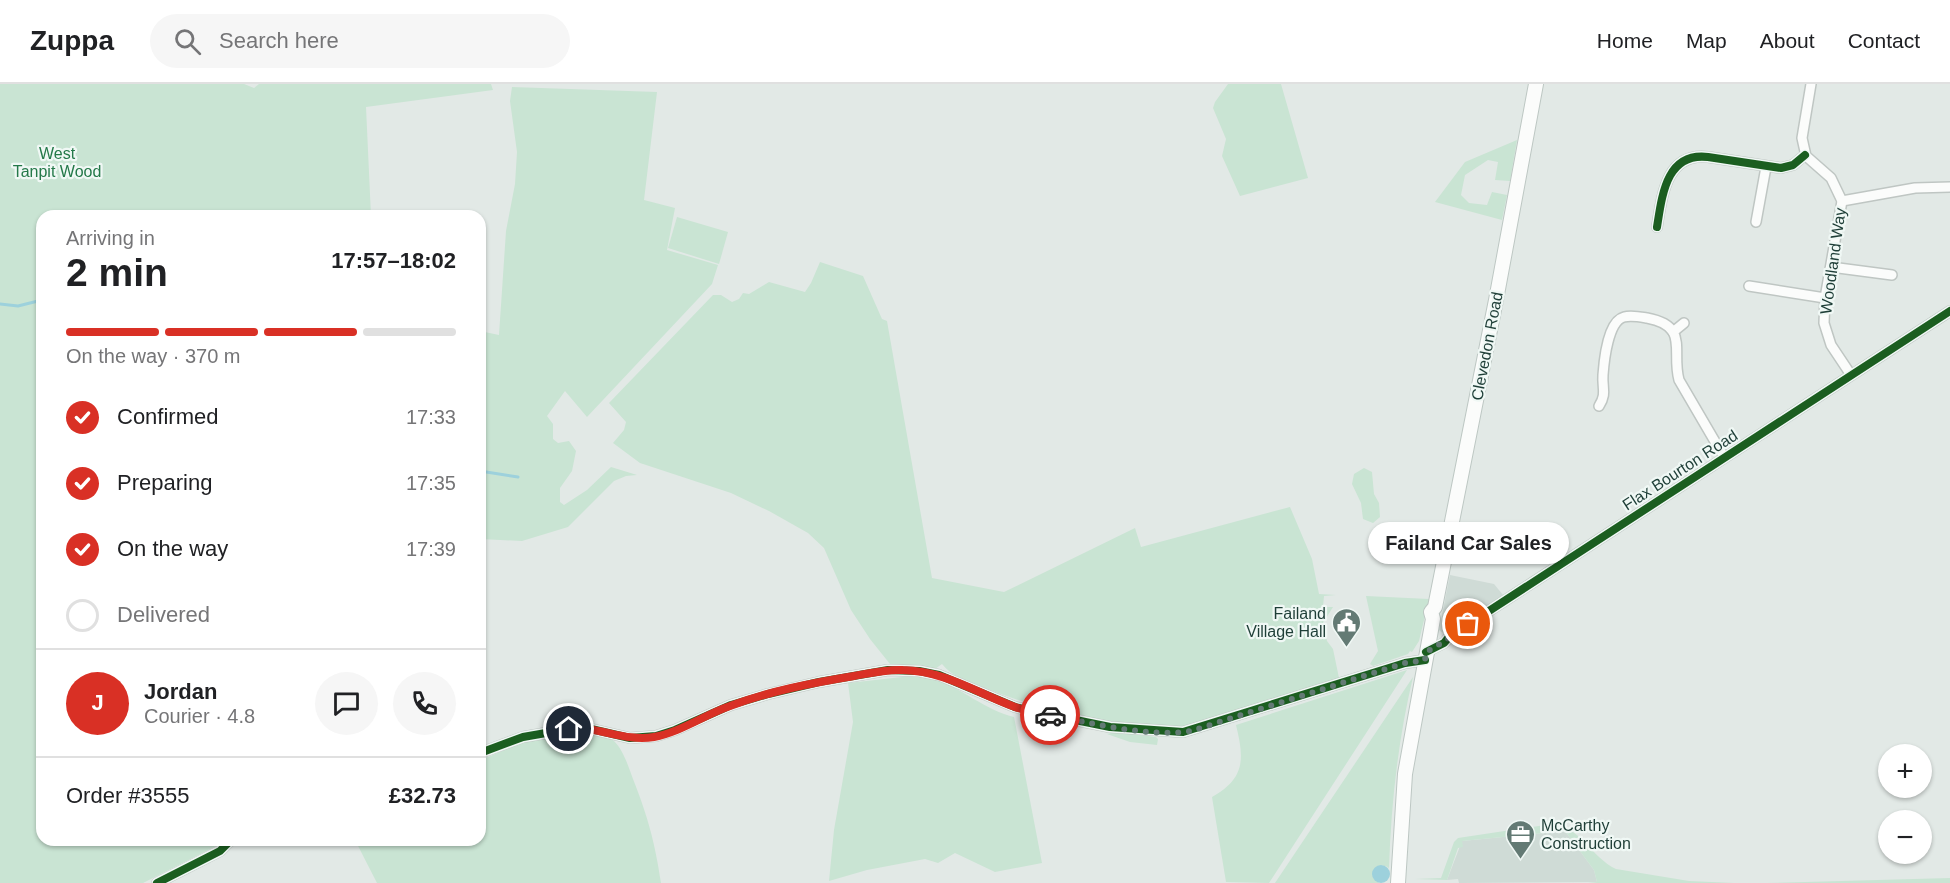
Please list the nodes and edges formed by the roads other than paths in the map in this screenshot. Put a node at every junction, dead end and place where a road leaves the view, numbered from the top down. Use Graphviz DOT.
graph roads {
  1 [pos="1536,84"];
  2 [pos="1810,84"];
  3 [pos="1805,155"];
  4 [pos="1766,167"];
  5 [pos="1950,187"];
  6 [pos="1842,201"];
  7 [pos="1747,212"];
  8 [pos="1655,221"];
  9 [pos="1881,262"];
  10 [pos="1831,267"];
  11 [pos="1880,274"];
  12 [pos="1892,275"];
  13 [pos="1749,286"];
  14 [pos="1826,298"];
  15 [pos="1950,311"];
  16 [pos="1684,323"];
  17 [pos="1673,332"];
  18 [pos="1851,375"];
  19 [pos="1599,406"];
  20 [pos="1724,457"];
  21 [pos="1427,652"];
  22 [pos="486,751"];
  23 [pos="225,846"];
  24 [pos="157,883"];
  25 [pos="1398,883"];
  1 -- 21 [label="main road, Clevedon Road"];
  2 -- 3 [label="street"];
  3 -- 4 [label="street"];
  3 -- 6 [label="street, Woodland Way"];
  4 -- 7 [label="street"];
  4 -- 8 [label="street"];
  5 -- 6 [label="street"];
  6 -- 10 [label="street, Woodland Way"];
  9 -- 11 [label="street"];
  10 -- 11 [label="street"];
  10 -- 14 [label="street, Woodland Way"];
  11 -- 12 [label="street"];
  13 -- 14 [label="street"];
  14 -- 18 [label="street, Woodland Way"];
  15 -- 18 [label="street, Flax Bourton Road"];
  16 -- 17 [label="street"];
  17 -- 19 [label="street"];
  17 -- 20 [label="street"];
  18 -- 20 [label="street, Flax Bourton Road"];
  20 -- 21 [label="street, Flax Bourton Road"];
  21 -- 22 [label="street"];
  21 -- 25 [label="main road, Clevedon Road"];
  23 -- 24 [label="street"];
}
